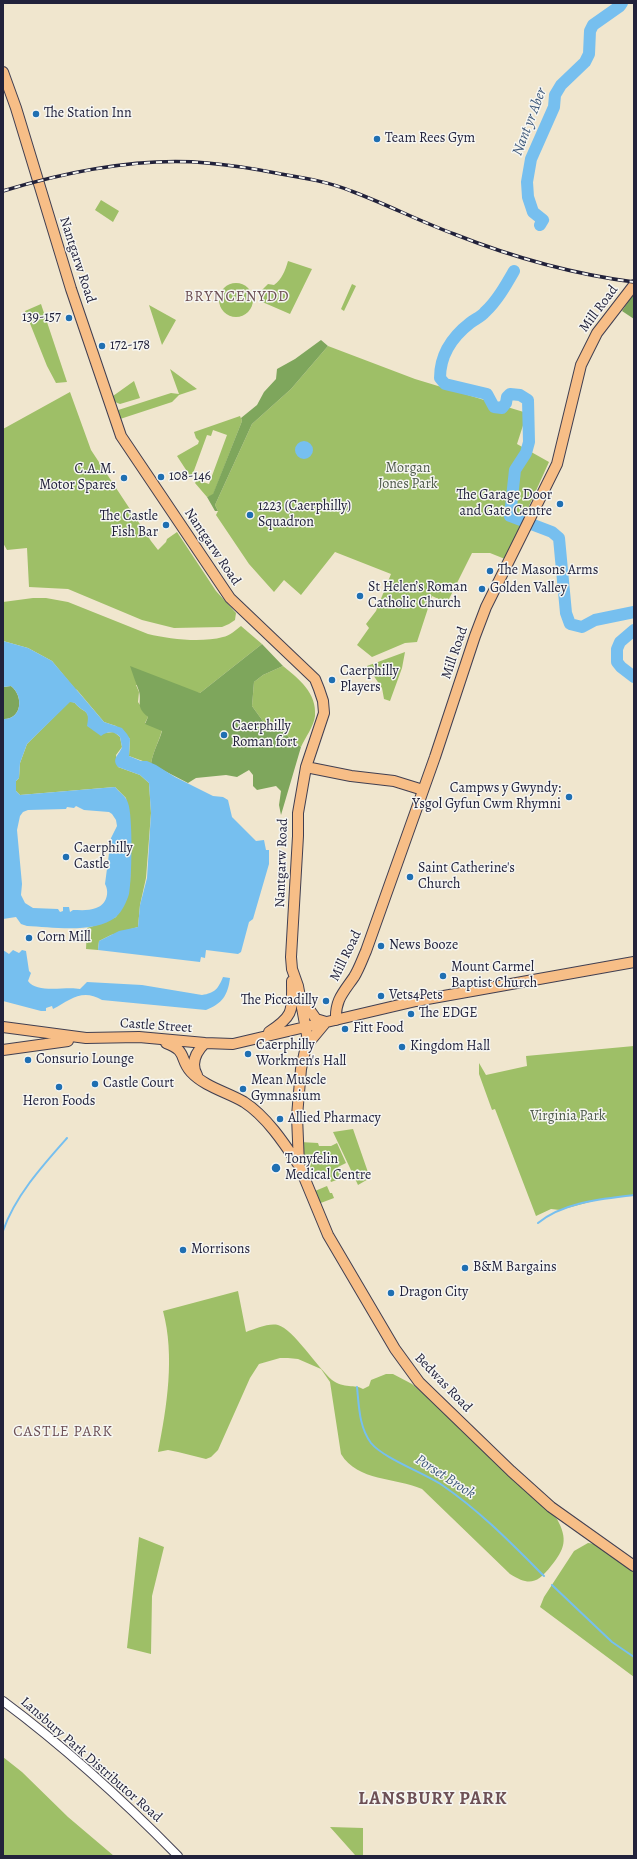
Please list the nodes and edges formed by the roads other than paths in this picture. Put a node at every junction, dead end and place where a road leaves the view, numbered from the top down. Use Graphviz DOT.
graph roads {
  1 [pos="3,72"];
  2 [pos="634,285"];
  3 [pos="306,767"];
  4 [pos="423,790"];
  5 [pos="634,962"];
  6 [pos="295,991"];
  7 [pos="331,1021"];
  8 [pos="3,1027"];
  9 [pos="306,1027"];
  10 [pos="262,1037"];
  11 [pos="86,1038"];
  12 [pos="155,1039"];
  13 [pos="205,1043"];
  14 [pos="306,1046"];
  15 [pos="7,1049"];
  16 [pos="198,1077"];
  17 [pos="297,1116"];
  18 [pos="278,1134"];
  19 [pos="299,1165"];
  20 [pos="634,1566"];
  21 [pos="3,1700"];
  22 [pos="178,1856"];
  1 -- 3 [label="main road, Nantgarw Road"];
  2 -- 4 [label="main road, Mill Road"];
  3 -- 4 [label="main road"];
  3 -- 6 [label="main road, Nantgarw Road"];
  4 -- 7 [label="main road, Mill Road"];
  5 -- 7 [label="main road, Castle Street"];
  6 -- 7 [label="main road"];
  6 -- 9 [label="main road"];
  6 -- 10 [label="main road"];
  7 -- 9 [label="main road, Castle Street"];
  7 -- 14 [label="main road"];
  8 -- 11 [label="main road, Castle Street"];
  8 -- 15 [label="main road"];
  9 -- 10 [label="main road, Castle Street"];
  9 -- 14 [label="main road"];
  10 -- 13 [label="main road, Castle Street"];
  11 -- 12 [label="main road, Castle Street"];
  11 -- 15 [label="main road"];
  12 -- 13 [label="main road, Castle Street"];
  12 -- 16 [label="main road"];
  13 -- 16 [label="main road"];
  14 -- 17 [label="main road"];
  16 -- 18 [label="main road"];
  17 -- 18 [label="main road"];
  17 -- 19 [label="main road"];
  18 -- 19 [label="main road"];
  19 -- 20 [label="main road, Bedwas Road"];
  21 -- 22 [label="street, Lansbury Park Distributor Road"];
}
